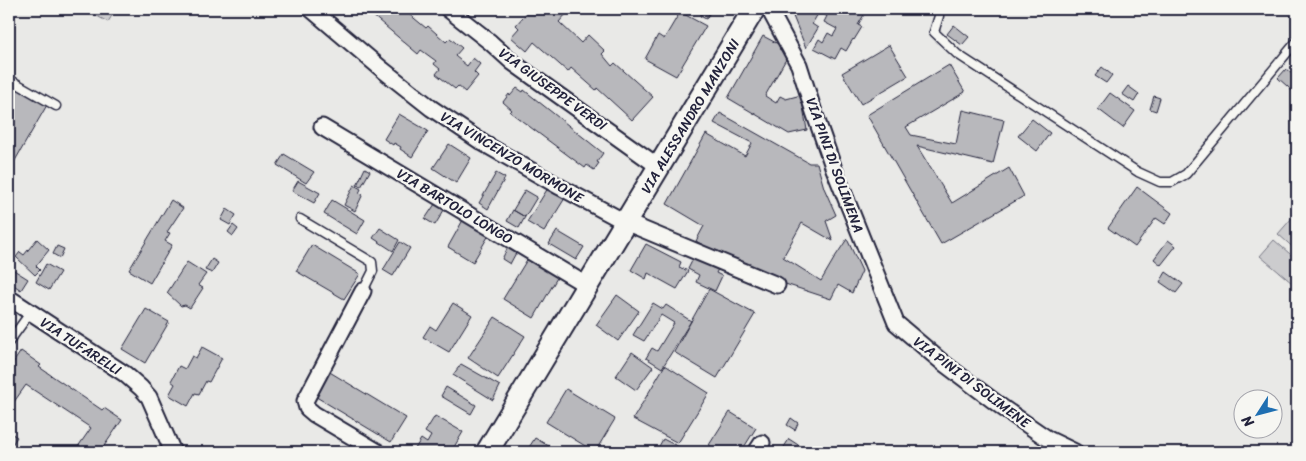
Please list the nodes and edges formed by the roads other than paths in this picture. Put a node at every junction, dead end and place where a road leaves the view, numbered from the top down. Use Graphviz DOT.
graph roads {
  1 [pos="311,9"];
  2 [pos="448,9"];
  3 [pos="754,9"];
  4 [pos="769,9"];
  5 [pos="939,9"];
  6 [pos="1297,41"];
  7 [pos="9,79"];
  8 [pos="56,106"];
  9 [pos="322,127"];
  10 [pos="660,167"];
  11 [pos="300,219"];
  12 [pos="625,222"];
  13 [pos="777,285"];
  14 [pos="588,286"];
  15 [pos="363,291"];
  16 [pos="9,298"];
  17 [pos="30,312"];
  18 [pos="896,323"];
  19 [pos="9,342"];
  20 [pos="173,452"];
  21 [pos="378,452"];
  22 [pos="487,452"];
  23 [pos="1075,452"];
  1 -- 12 [label="street, VIA VINCENZO MORMONE"];
  2 -- 10 [label="street, VIA GIUSEPPE VERDI"];
  3 -- 10 [label="street, VIA ALESSANDRO MANZONI"];
  4 -- 18 [label="street, VIA PINI DI SOLIMENA"];
  5 -- 6 [label="lane"];
  7 -- 8 [label="lane"];
  9 -- 14 [label="street, VIA BARTOLO LONGO"];
  10 -- 12 [label="street, VIA ALESSANDRO MANZONI"];
  11 -- 15 [label="lane"];
  12 -- 13 [label="street"];
  12 -- 14 [label="street"];
  14 -- 22 [label="street"];
  15 -- 21 [label="street"];
  16 -- 17 [label="street, VIA TUFARELLI"];
  17 -- 19 [label="lane"];
  17 -- 20 [label="street, VIA TUFARELLI"];
  18 -- 23 [label="street, VIA PINI DI SOLIMENE"];
}
